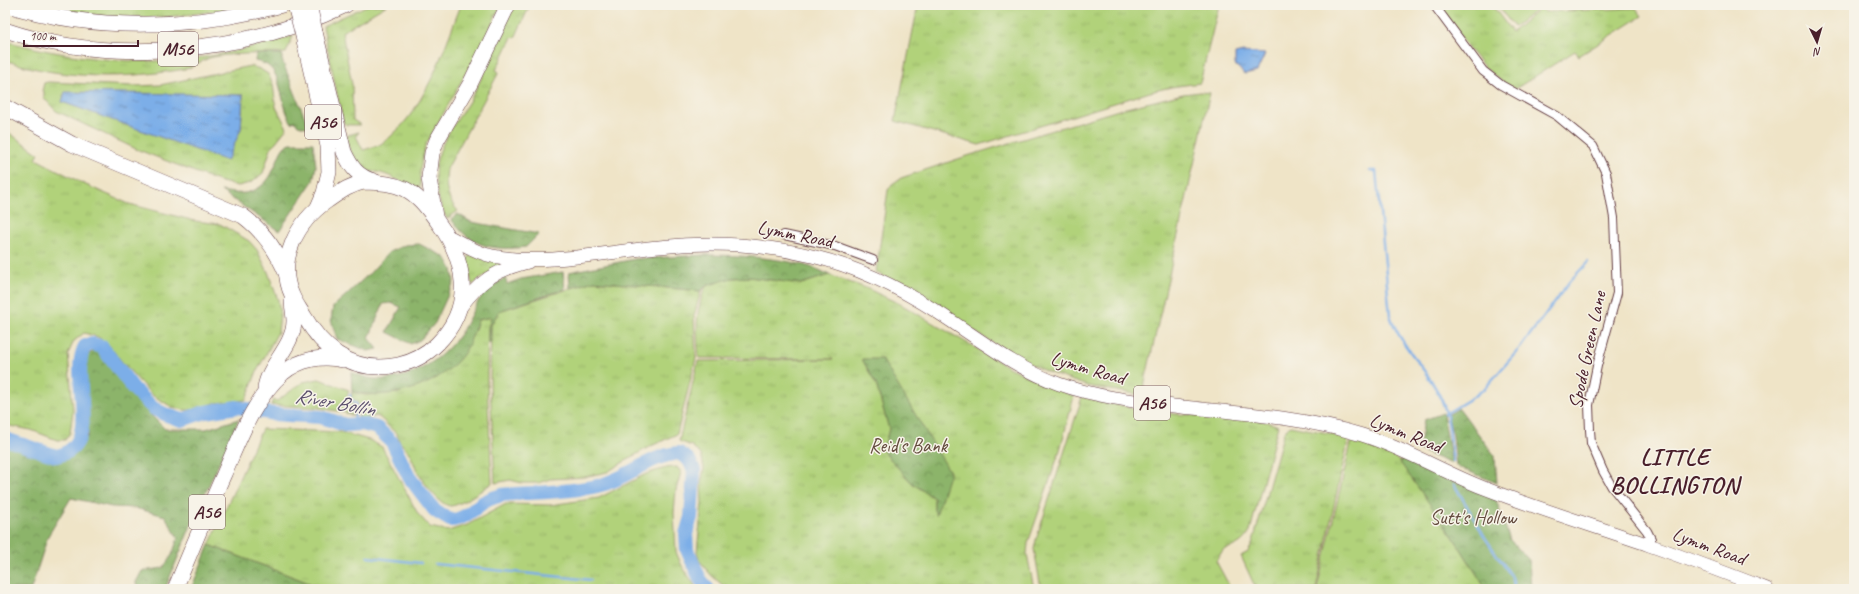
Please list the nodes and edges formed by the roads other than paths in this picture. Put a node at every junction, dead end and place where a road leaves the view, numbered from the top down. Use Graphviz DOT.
graph roads {
  1 [pos="7,5"];
  2 [pos="282,5"];
  3 [pos="295,5"];
  4 [pos="309,5"];
  5 [pos="346,5"];
  6 [pos="508,5"];
  7 [pos="1434,5"];
  8 [pos="5,30"];
  9 [pos="309,34"];
  10 [pos="5,107"];
  11 [pos="375,182"];
  12 [pos="318,207"];
  13 [pos="435,218"];
  14 [pos="448,236"];
  15 [pos="784,236"];
  16 [pos="543,259"];
  17 [pos="872,260"];
  18 [pos="288,277"];
  19 [pos="292,296"];
  20 [pos="458,311"];
  21 [pos="352,362"];
  22 [pos="264,393"];
  23 [pos="1650,546"];
  24 [pos="175,589"];
  25 [pos="1767,589"];
  1 -- 2 [label="highway, M56"];
  3 -- 9 [label="highway, A56, bridge"];
  4 -- 9 [label="highway, A56, bridge"];
  5 -- 8 [label="highway, M56"];
  6 -- 13 [label="highway"];
  7 -- 23 [label="street, Spode Green Lane"];
  9 -- 11 [label="highway, A56"];
  9 -- 12 [label="highway, A56"];
  10 -- 18 [label="highway"];
  11 -- 12 [label="highway, A56"];
  11 -- 13 [label="highway, A56"];
  12 -- 18 [label="highway, A56"];
  13 -- 14 [label="highway, A56"];
  14 -- 16 [label="main road, Lymm Road / A56"];
  14 -- 20 [label="highway, A56"];
  15 -- 17 [label="street"];
  16 -- 20 [label="main road, Lymm Road / A56"];
  16 -- 23 [label="main road, Lymm Road / A56"];
  18 -- 19 [label="highway, A56"];
  19 -- 21 [label="highway, A56"];
  19 -- 22 [label="highway, A56"];
  20 -- 21 [label="highway, A56"];
  21 -- 22 [label="highway, A56"];
  22 -- 24 [label="highway, A56"];
  23 -- 25 [label="main road, Lymm Road / A56"];
}
